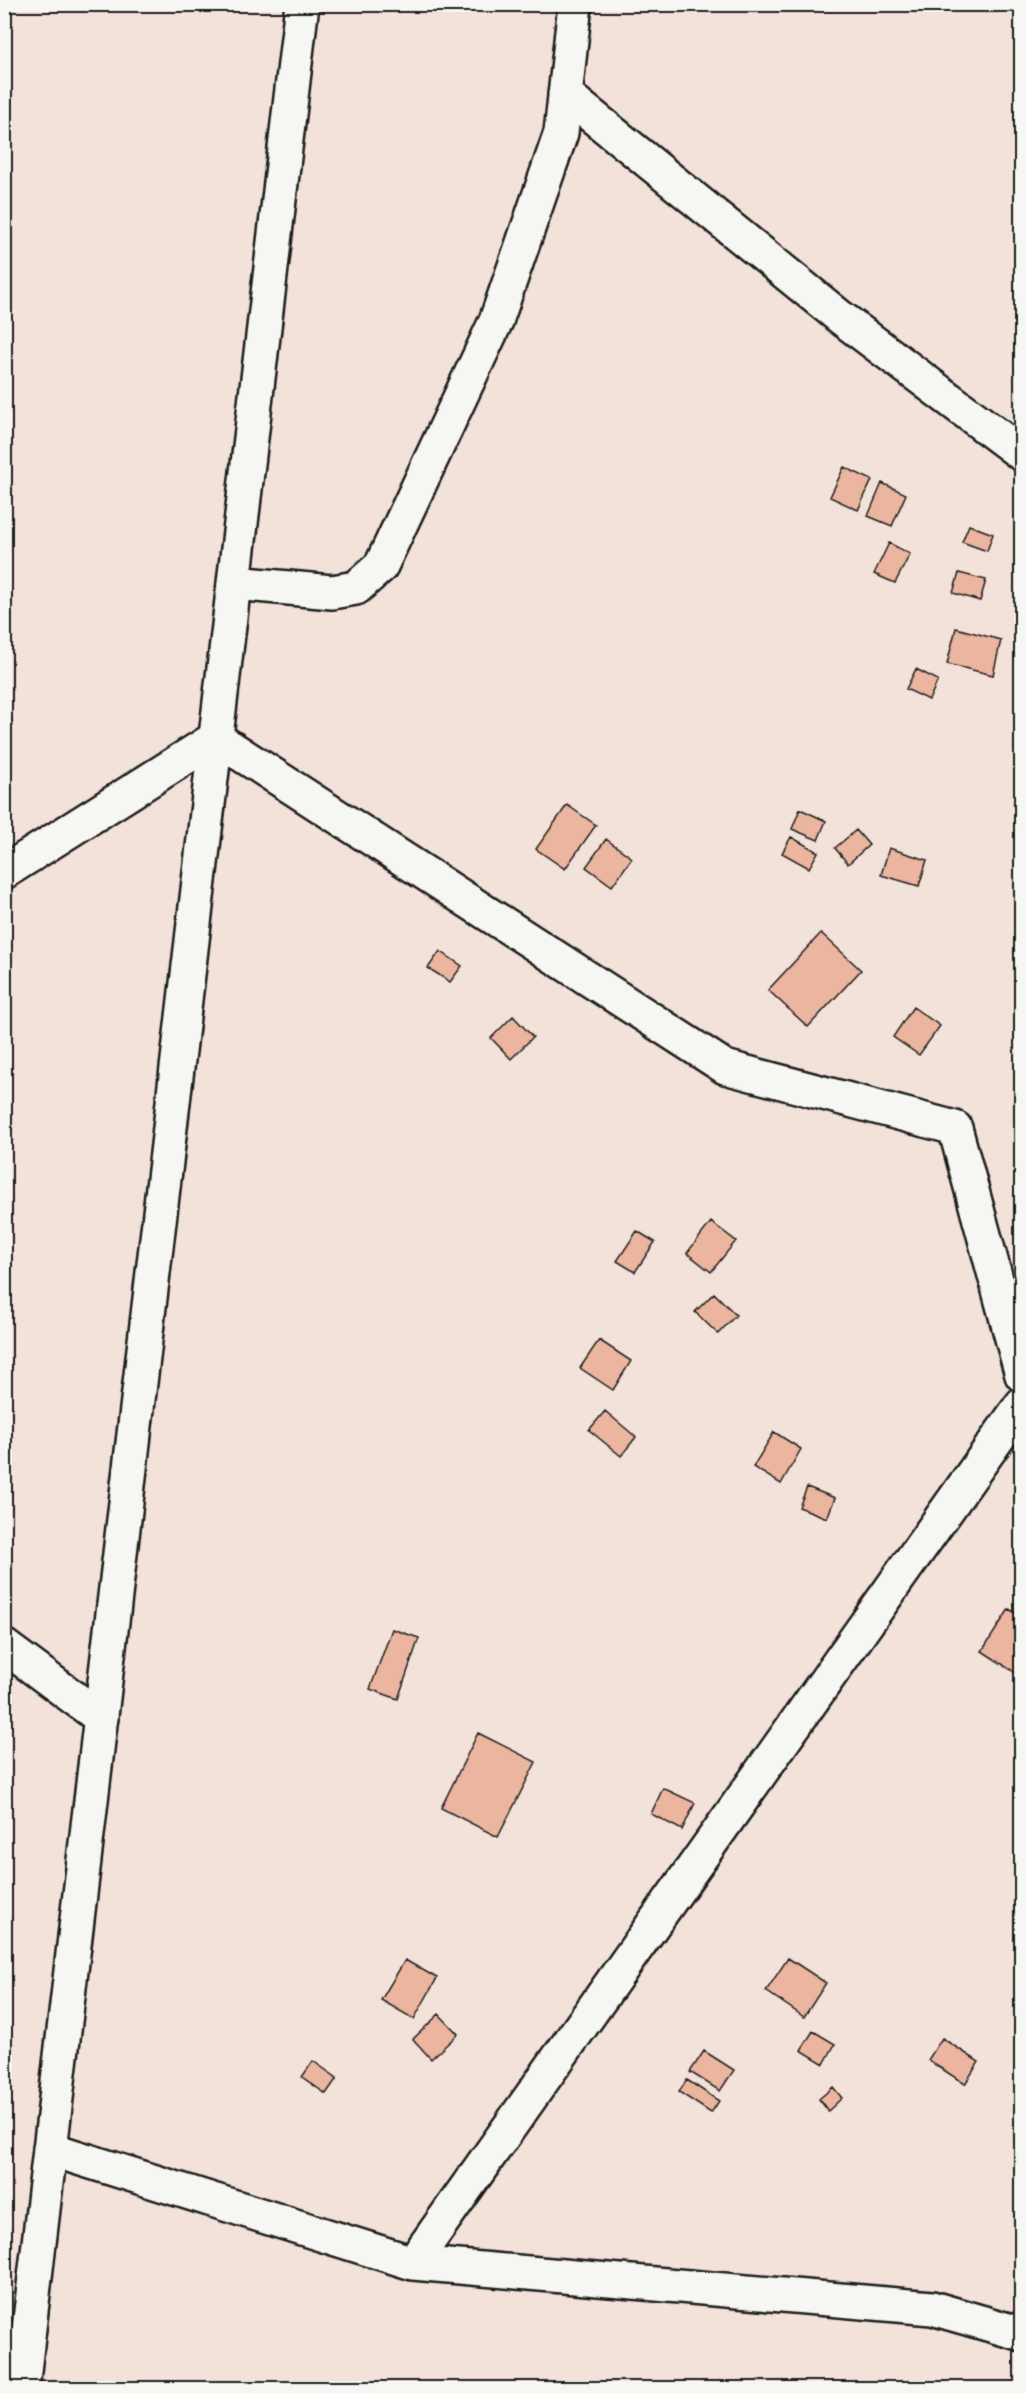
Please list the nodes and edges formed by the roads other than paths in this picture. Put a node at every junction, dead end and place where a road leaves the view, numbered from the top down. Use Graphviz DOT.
graph roads {
  1 [pos="302,4"];
  2 [pos="575,4"];
  3 [pos="565,94"];
  4 [pos="1022,454"];
  5 [pos="234,582"];
  6 [pos="216,738"];
  7 [pos="4,872"];
  8 [pos="1022,1375"];
  9 [pos="1022,1404"];
  10 [pos="4,1646"];
  11 [pos="101,1718"];
  12 [pos="50,2149"];
  13 [pos="413,2263"];
  14 [pos="1022,2334"];
  15 [pos="22,2388"];
  1 -- 5 [label="street"];
  2 -- 3 [label="street"];
  3 -- 4 [label="street"];
  3 -- 5 [label="street"];
  5 -- 6 [label="street"];
  6 -- 7 [label="street"];
  6 -- 8 [label="street"];
  6 -- 11 [label="street"];
  9 -- 13 [label="street"];
  10 -- 11 [label="street"];
  11 -- 12 [label="street"];
  12 -- 13 [label="street"];
  12 -- 15 [label="street"];
  13 -- 14 [label="street"];
}
